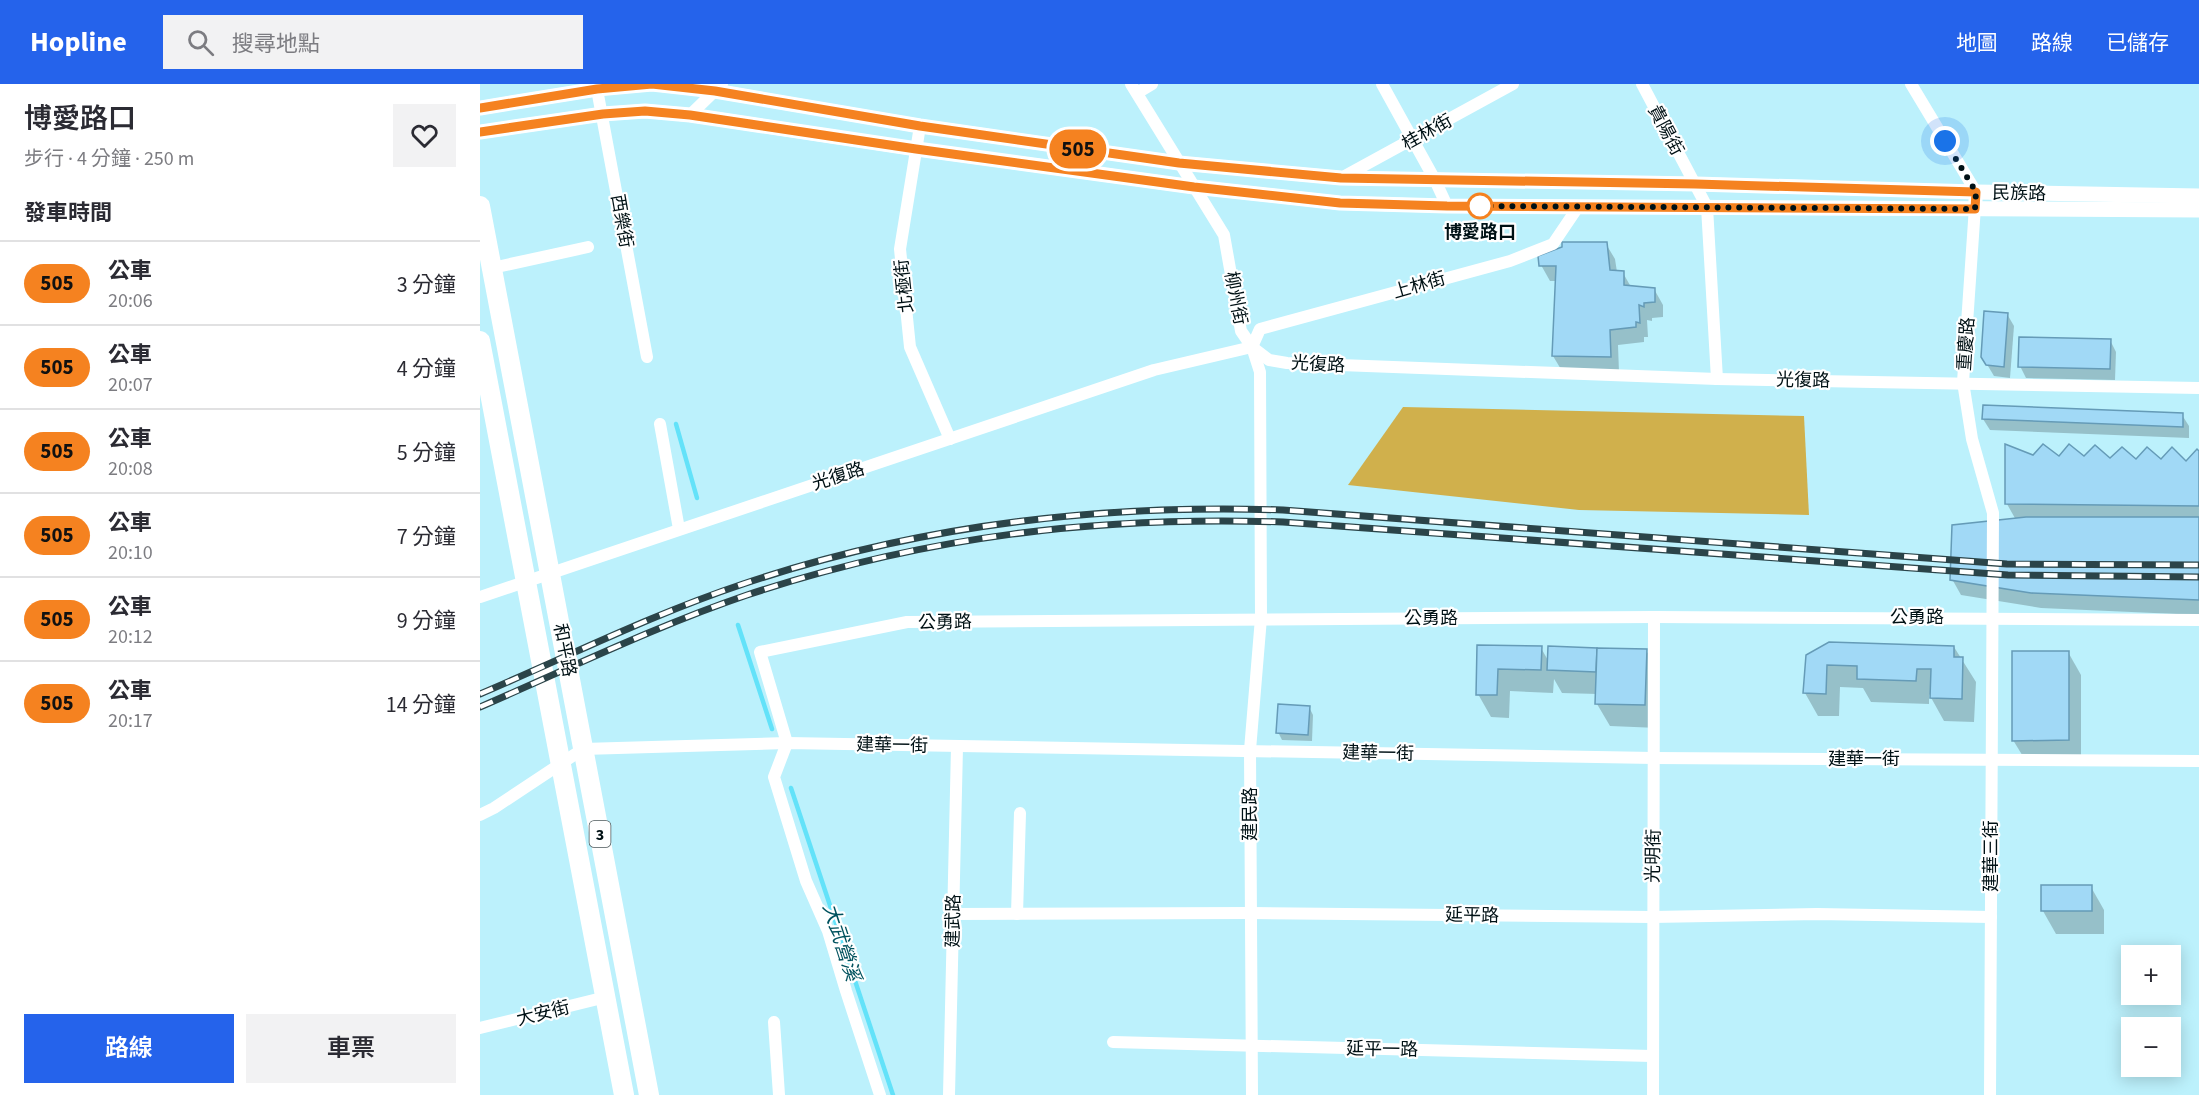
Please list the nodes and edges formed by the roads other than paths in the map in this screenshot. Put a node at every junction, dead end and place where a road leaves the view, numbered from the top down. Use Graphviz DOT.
graph roads {
  1 [pos="1152,84"];
  2 [pos="1382,84"];
  3 [pos="1513,84"];
  4 [pos="1642,84"];
  5 [pos="1911,84"];
  6 [pos="597,87"];
  7 [pos="719,87"];
  8 [pos="1134,88"];
  9 [pos="480,108"];
  10 [pos="603,114"];
  11 [pos="690,115"];
  12 [pos="920,126"];
  13 [pos="480,132"];
  14 [pos="1412,141"];
  15 [pos="916,149"];
  16 [pos="1179,163"];
  17 [pos="1341,178"];
  18 [pos="1435,180"];
  19 [pos="1695,184"];
  20 [pos="1194,187"];
  21 [pos="1976,192"];
  22 [pos="2199,196"];
  23 [pos="480,206"];
  24 [pos="1447,206"];
  25 [pos="1578,207"];
  26 [pos="1707,207"];
  27 [pos="1975,209"];
  28 [pos="2199,210"];
  29 [pos="588,248"];
  30 [pos="492,268"];
  31 [pos="480,341"];
  32 [pos="1252,347"];
  33 [pos="647,357"];
  34 [pos="1717,380"];
  35 [pos="1963,382"];
  36 [pos="2199,388"];
  37 [pos="660,424"];
  38 [pos="950,439"];
  39 [pos="679,529"];
  40 [pos="1261,534"];
  41 [pos="550,572"];
  42 [pos="525,581"];
  43 [pos="480,597"];
  44 [pos="1654,617"];
  45 [pos="1261,618"];
  46 [pos="1992,618"];
  47 [pos="2199,620"];
  48 [pos="787,743"];
  49 [pos="957,747"];
  50 [pos="583,749"];
  51 [pos="1250,750"];
  52 [pos="1654,759"];
  53 [pos="1992,760"];
  54 [pos="2199,761"];
  55 [pos="561,763"];
  56 [pos="1020,813"];
  57 [pos="480,814"];
  58 [pos="1251,913"];
  59 [pos="953,914"];
  60 [pos="1017,914"];
  61 [pos="1652,917"];
  62 [pos="1991,917"];
  63 [pos="606,997"];
  64 [pos="774,1022"];
  65 [pos="480,1028"];
  66 [pos="1113,1042"];
  67 [pos="1253,1046"];
  68 [pos="1652,1056"];
  69 [pos="624,1095"];
  70 [pos="649,1095"];
  71 [pos="779,1095"];
  72 [pos="869,1095"];
  73 [pos="880,1095"];
  74 [pos="949,1095"];
  75 [pos="1252,1095"];
  76 [pos="1653,1095"];
  77 [pos="1990,1095"];
  1 -- 8 [label="street"];
  2 -- 14 [label="street"];
  3 -- 14 [label="street, 桂林街"];
  4 -- 19 [label="street, 貴陽街"];
  5 -- 21 [label="street"];
  6 -- 7 [label="street, 民族路"];
  6 -- 9 [label="street, 民族路"];
  6 -- 10 [label="street, 西樂街"];
  7 -- 11 [label="street"];
  7 -- 12 [label="street, 民族路"];
  8 -- 16 [label="street, 柳州街"];
  10 -- 11 [label="street, 民族路"];
  10 -- 13 [label="street, 民族路"];
  10 -- 33 [label="street, 西樂街"];
  11 -- 15 [label="street, 民族路"];
  12 -- 15 [label="street, 北極街"];
  12 -- 16 [label="street, 民族路"];
  14 -- 17 [label="street, 桂林街"];
  14 -- 18 [label="street"];
  15 -- 20 [label="street, 民族路"];
  15 -- 38 [label="street, 北極街"];
  16 -- 17 [label="street, 民族路"];
  16 -- 20 [label="street, 柳州街"];
  17 -- 18 [label="street, 民族路"];
  18 -- 19 [label="street, 民族路"];
  18 -- 24 [label="street"];
  19 -- 21 [label="street, 民族路"];
  19 -- 26 [label="street, 貴陽街"];
  20 -- 24 [label="street, 民族路"];
  20 -- 32 [label="street, 柳州街"];
  21 -- 22 [label="street, 民族路"];
  21 -- 27 [label="street, 重慶路"];
  23 -- 30 [label="main road, 和平路 / 3"];
  24 -- 25 [label="street, 民族路"];
  25 -- 26 [label="street, 民族路"];
  25 -- 32 [label="street, 上林街"];
  26 -- 27 [label="street, 民族路"];
  26 -- 34 [label="street"];
  27 -- 28 [label="street, 民族路"];
  27 -- 35 [label="street, 重慶路"];
  29 -- 30 [label="street"];
  30 -- 41 [label="main road, 和平路 / 3"];
  31 -- 42 [label="main road, 和平路 / 3"];
  32 -- 34 [label="street, 光復路"];
  32 -- 38 [label="street, 光復路"];
  32 -- 40 [label="street, 柳州街"];
  34 -- 35 [label="street, 光復路"];
  35 -- 36 [label="street, 光復路"];
  35 -- 46 [label="street, 重慶路"];
  37 -- 39 [label="street"];
  38 -- 39 [label="street, 光復路"];
  39 -- 41 [label="street, 光復路"];
  40 -- 45 [label="street, 建民路"];
  41 -- 42 [label="street, 光復路"];
  41 -- 50 [label="main road, 和平路 / 3"];
  42 -- 43 [label="street, 光復路"];
  42 -- 55 [label="main road, 和平路 / 3"];
  44 -- 45 [label="street, 公勇路"];
  44 -- 46 [label="street, 公勇路"];
  44 -- 52 [label="street, 光明街"];
  45 -- 48 [label="street, 公勇路"];
  45 -- 51 [label="street, 建民路"];
  46 -- 47 [label="street, 公勇路"];
  46 -- 53 [label="street, 建華三街"];
  48 -- 49 [label="street, 建華一街"];
  48 -- 50 [label="street, 建華一街"];
  48 -- 73 [label="street"];
  49 -- 51 [label="street, 建華一街"];
  49 -- 59 [label="street, 建武路"];
  50 -- 55 [label="street"];
  50 -- 70 [label="main road, 和平路 / 3"];
  51 -- 52 [label="street, 建華一街"];
  51 -- 58 [label="street, 建民路"];
  52 -- 53 [label="street, 建華一街"];
  52 -- 61 [label="street, 光明街"];
  53 -- 54 [label="street, 建華一街"];
  53 -- 62 [label="street, 建華三街"];
  55 -- 57 [label="street"];
  55 -- 63 [label="main road, 和平路 / 3"];
  56 -- 60 [label="street"];
  58 -- 60 [label="street, 延平路"];
  58 -- 61 [label="street, 延平路"];
  58 -- 67 [label="street, 建民路"];
  59 -- 60 [label="street, 延平路"];
  59 -- 74 [label="street, 建武路"];
  61 -- 62 [label="street, 延平路"];
  61 -- 68 [label="street, 光明街"];
  62 -- 77 [label="street, 建華三街"];
  63 -- 65 [label="street, 大安街"];
  63 -- 69 [label="main road, 和平路 / 3"];
  64 -- 71 [label="street"];
  66 -- 67 [label="street, 延平一路"];
  67 -- 68 [label="street, 延平一路"];
  67 -- 75 [label="street, 建民路"];
  68 -- 76 [label="street, 光明街"];
  72 -- 73 [label="street"];
}
